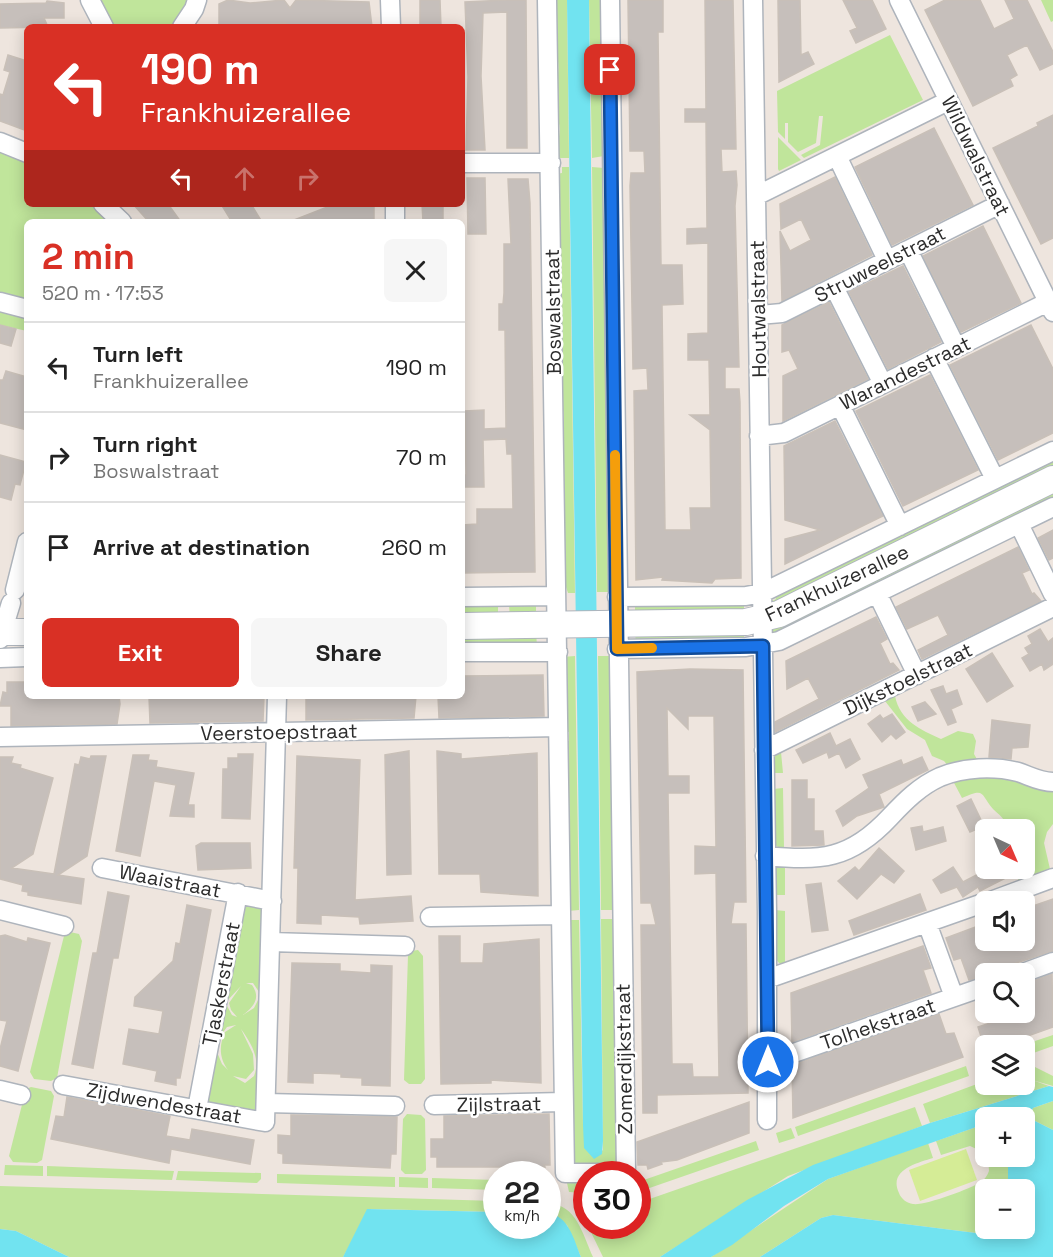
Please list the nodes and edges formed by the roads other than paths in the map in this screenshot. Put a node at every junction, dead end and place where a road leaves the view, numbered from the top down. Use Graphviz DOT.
graph roads {
  1 [pos="90,0"];
  2 [pos="197,0"];
  3 [pos="390,0"];
  4 [pos="547,0"];
  5 [pos="609,0"];
  6 [pos="753,0"];
  7 [pos="899,0"];
  8 [pos="102,24"];
  9 [pos="184,24"];
  10 [pos="391,24"];
  11 [pos="948,101"];
  12 [pos="0,142"];
  13 [pos="24,152"];
  14 [pos="837,156"];
  15 [pos="465,163"];
  16 [pos="551,163"];
  17 [pos="756,196"];
  18 [pos="1000,204"];
  19 [pos="106,207"];
  20 [pos="119,219"];
  21 [pos="908,250"];
  22 [pos="887,260"];
  23 [pos="834,286"];
  24 [pos="0,302"];
  25 [pos="1050,307"];
  26 [pos="24,308"];
  27 [pos="758,315"];
  28 [pos="956,347"];
  29 [pos="934,358"];
  30 [pos="883,384"];
  31 [pos="840,405"];
  32 [pos="759,436"];
  33 [pos="1053,451"];
  34 [pos="995,479"];
  35 [pos="1053,479"];
  36 [pos="1053,507"];
  37 [pos="1019,524"];
  38 [pos="900,526"];
  39 [pos="24,554"];
  40 [pos="762,593"];
  41 [pos="877,593"];
  42 [pos="1053,594"];
  43 [pos="556,596"];
  44 [pos="465,597"];
  45 [pos="617,597"];
  46 [pos="13,600"];
  47 [pos="1053,607"];
  48 [pos="763,619"];
  49 [pos="564,625"];
  50 [pos="465,626"];
  51 [pos="24,632"];
  52 [pos="613,632"];
  53 [pos="0,634"];
  54 [pos="763,646"];
  55 [pos="465,652"];
  56 [pos="558,652"];
  57 [pos="24,657"];
  58 [pos="0,658"];
  59 [pos="917,675"];
  60 [pos="277,699"];
  61 [pos="558,727"];
  62 [pos="277,732"];
  63 [pos="0,736"];
  64 [pos="764,750"];
  65 [pos="1053,782"];
  66 [pos="765,856"];
  67 [pos="102,868"];
  68 [pos="1053,878"];
  69 [pos="1017,891"];
  70 [pos="238,893"];
  71 [pos="272,900"];
  72 [pos="975,906"];
  73 [pos="0,910"];
  74 [pos="561,915"];
  75 [pos="430,917"];
  76 [pos="927,923"];
  77 [pos="64,926"];
  78 [pos="271,942"];
  79 [pos="405,946"];
  80 [pos="1053,962"];
  81 [pos="1035,969"];
  82 [pos="767,980"];
  83 [pos="975,990"];
  84 [pos="954,997"];
  85 [pos="768,1062"];
  86 [pos="63,1085"];
  87 [pos="0,1090"];
  88 [pos="21,1095"];
  89 [pos="563,1102"];
  90 [pos="266,1103"];
  91 [pos="434,1105"];
  92 [pos="395,1106"];
  93 [pos="197,1109"];
  94 [pos="767,1120"];
  95 [pos="265,1122"];
  1 -- 8 [label="street"];
  2 -- 9 [label="street"];
  3 -- 10 [label="street"];
  4 -- 16 [label="street, Boswalstraat"];
  5 -- 45 [label="street"];
  6 -- 17 [label="street, Houtwalstraat"];
  7 -- 11 [label="street, Wildwalstraat"];
  11 -- 14 [label="street"];
  11 -- 18 [label="street, Wildwalstraat"];
  12 -- 13 [label="street"];
  14 -- 17 [label="street"];
  14 -- 22 [label="street"];
  15 -- 16 [label="street"];
  16 -- 43 [label="street, Boswalstraat"];
  17 -- 27 [label="street, Houtwalstraat"];
  18 -- 21 [label="street, Struweelstraat"];
  18 -- 25 [label="street, Wildwalstraat"];
  19 -- 20 [label="street"];
  21 -- 22 [label="street, Struweelstraat"];
  21 -- 28 [label="street"];
  22 -- 23 [label="street, Struweelstraat"];
  23 -- 27 [label="street, Struweelstraat"];
  23 -- 30 [label="street"];
  24 -- 26 [label="street"];
  25 -- 28 [label="street, Warandestraat"];
  27 -- 32 [label="street, Houtwalstraat"];
  28 -- 29 [label="street, Warandestraat"];
  29 -- 30 [label="street, Warandestraat"];
  29 -- 34 [label="street"];
  30 -- 31 [label="street, Warandestraat"];
  31 -- 32 [label="street, Warandestraat"];
  31 -- 38 [label="street"];
  32 -- 40 [label="street, Houtwalstraat"];
  33 -- 34 [label="street, Frankhuizerallee"];
  34 -- 38 [label="street, Frankhuizerallee"];
  35 -- 48 [label="main road, Frankhuizerallee"];
  36 -- 37 [label="street, Frankhuizerallee"];
  37 -- 41 [label="street, Frankhuizerallee"];
  37 -- 42 [label="street"];
  38 -- 40 [label="street, Frankhuizerallee"];
  39 -- 46 [label="street"];
  40 -- 45 [label="street, Frankhuizerallee"];
  40 -- 48 [label="street, Houtwalstraat"];
  41 -- 54 [label="street, Frankhuizerallee"];
  41 -- 59 [label="street"];
  43 -- 44 [label="street"];
  43 -- 49 [label="street, Boswalstraat"];
  45 -- 52 [label="street"];
  46 -- 53 [label="street"];
  47 -- 59 [label="street, Dijkstoelstraat"];
  48 -- 52 [label="main road, Frankhuizerallee"];
  48 -- 54 [label="street, Houtwalstraat"];
  49 -- 50 [label="main road, Frankhuizerallee"];
  49 -- 52 [label="main road, Frankhuizerallee"];
  49 -- 56 [label="street, Zomerdijkstraat"];
  51 -- 53 [label="main road"];
  52 -- 54 [label="street, Frankhuizerallee"];
  52 -- 89 [label="street, Zomerdijkstraat"];
  54 -- 64 [label="street, Houtwalstraat"];
  55 -- 56 [label="street"];
  56 -- 61 [label="street, Zomerdijkstraat"];
  57 -- 58 [label="street"];
  59 -- 64 [label="street, Dijkstoelstraat"];
  60 -- 62 [label="street, Tjaskerstraat"];
  61 -- 62 [label="street, Veerstoepstraat"];
  61 -- 74 [label="street, Zomerdijkstraat"];
  62 -- 63 [label="street, Veerstoepstraat"];
  62 -- 71 [label="street, Tjaskerstraat"];
  64 -- 66 [label="street, Houtwalstraat"];
  65 -- 66 [label="street"];
  66 -- 82 [label="street, Houtwalstraat"];
  67 -- 70 [label="street, Waaistraat"];
  68 -- 69 [label="street"];
  70 -- 71 [label="street, Tjaskerstraat"];
  70 -- 93 [label="street, Tjaskerstraat"];
  71 -- 78 [label="street, Tjaskerstraat"];
  72 -- 76 [label="street"];
  73 -- 77 [label="street"];
  74 -- 75 [label="street"];
  74 -- 89 [label="street, Zomerdijkstraat"];
  76 -- 82 [label="street"];
  76 -- 84 [label="street, Tolhekstraat"];
  78 -- 79 [label="street"];
  78 -- 90 [label="street, Tjaskerstraat"];
  80 -- 81 [label="street"];
  82 -- 85 [label="street, Houtwalstraat"];
  83 -- 84 [label="street, Tolhekstraat"];
  84 -- 85 [label="street, Tolhekstraat"];
  85 -- 94 [label="street, Houtwalstraat"];
  86 -- 93 [label="street, Zijdwendestraat"];
  87 -- 88 [label="street"];
  89 -- 91 [label="street, Zijlstraat"];
  90 -- 92 [label="street, Zijdwendestraat"];
  90 -- 95 [label="street, Tjaskerstraat"];
  93 -- 95 [label="street, Zijdwendestraat"];
}
